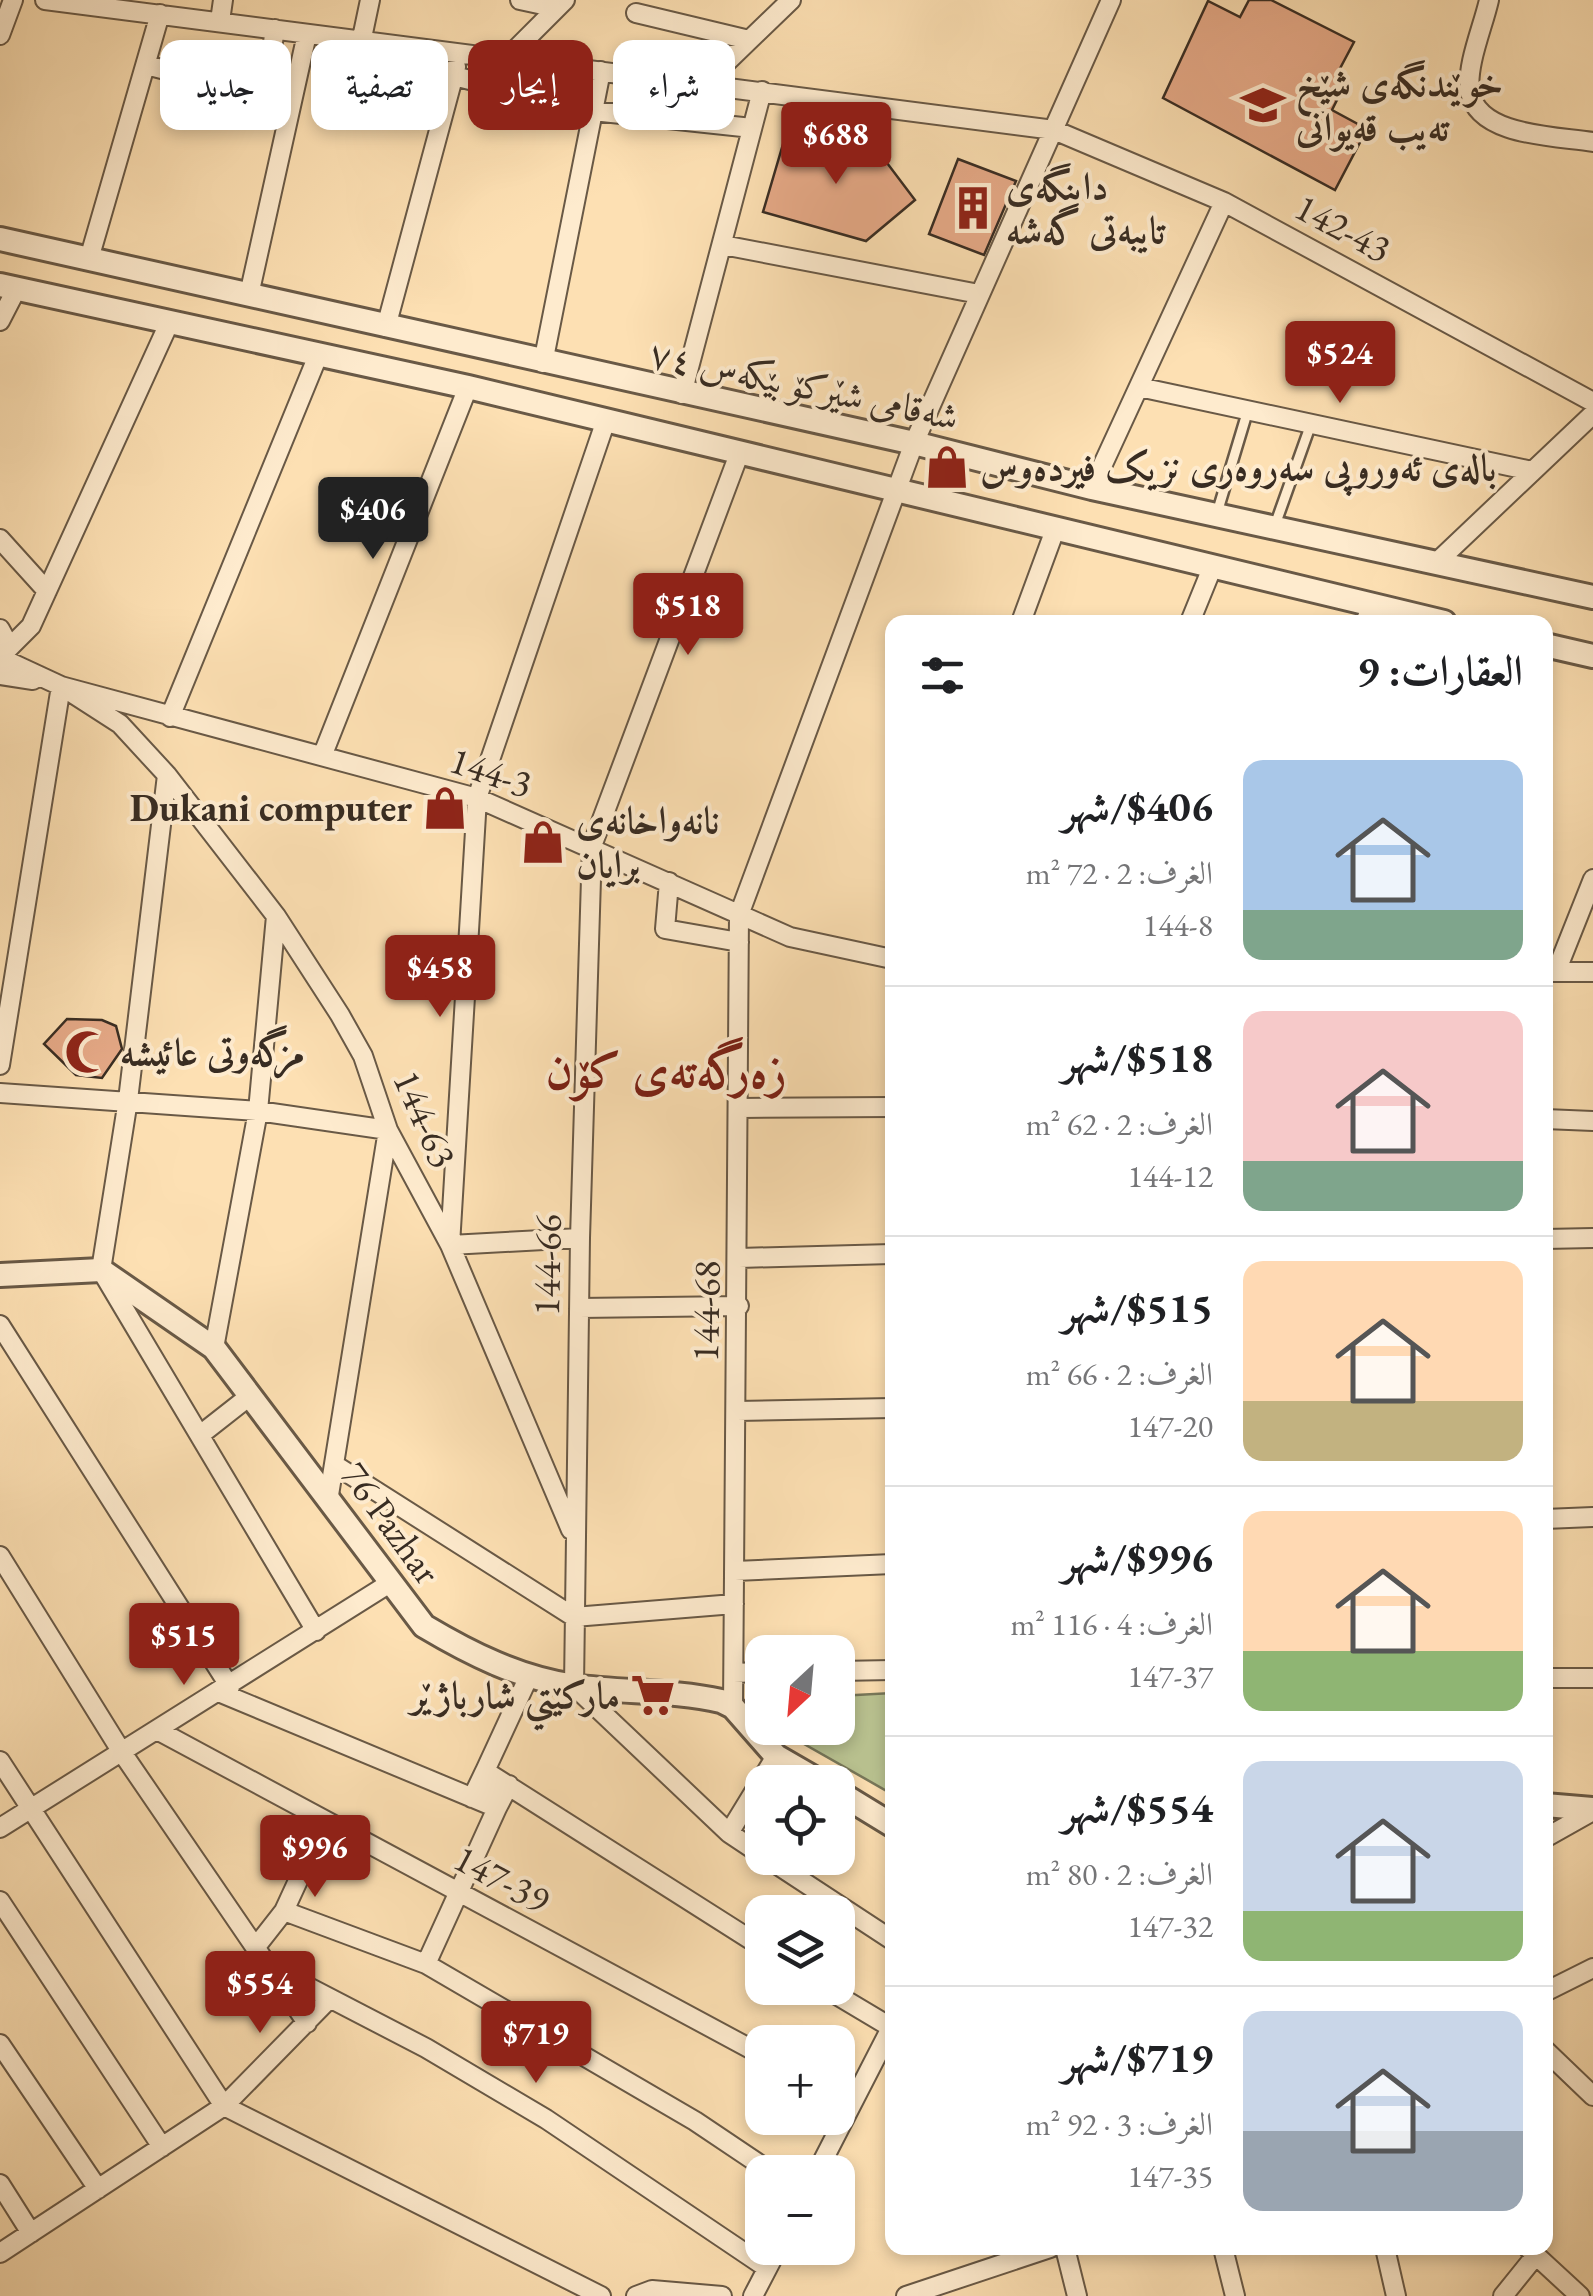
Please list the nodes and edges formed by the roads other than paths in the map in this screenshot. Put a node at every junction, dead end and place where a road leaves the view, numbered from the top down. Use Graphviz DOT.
graph roads {
  1 [pos="13,0"];
  2 [pos="222,0"];
  3 [pos="370,0"];
  4 [pos="520,0"];
  5 [pos="791,0"];
  6 [pos="1111,0"];
  7 [pos="1489,0"];
  8 [pos="57,1"];
  9 [pos="561,4"];
  10 [pos="636,13"];
  11 [pos="160,14"];
  12 [pos="220,21"];
  13 [pos="275,29"];
  14 [pos="308,34"];
  15 [pos="0,36"];
  16 [pos="362,38"];
  17 [pos="524,40"];
  18 [pos="749,40"];
  19 [pos="460,53"];
  20 [pos="468,54"];
  21 [pos="735,54"];
  22 [pos="146,64"];
  23 [pos="593,69"];
  24 [pos="601,70"];
  25 [pos="613,72"];
  26 [pos="454,76"];
  27 [pos="468,80"];
  28 [pos="735,88"];
  29 [pos="762,91"];
  30 [pos="593,111"];
  31 [pos="752,128"];
  32 [pos="589,130"];
  33 [pos="1054,130"];
  34 [pos="1593,142"];
  35 [pos="1224,202"];
  36 [pos="0,238"];
  37 [pos="723,245"];
  38 [pos="89,259"];
  39 [pos="8,286"];
  40 [pos="979,294"];
  41 [pos="249,295"];
  42 [pos="0,321"];
  43 [pos="170,321"];
  44 [pos="386,327"];
  45 [pos="320,353"];
  46 [pos="543,363"];
  47 [pos="468,387"];
  48 [pos="1139,387"];
  49 [pos="682,394"];
  50 [pos="1593,402"];
  51 [pos="1248,410"];
  52 [pos="1593,414"];
  53 [pos="606,420"];
  54 [pos="1311,424"];
  55 [pos="914,443"];
  56 [pos="739,454"];
  57 [pos="1532,472"];
  58 [pos="1092,488"];
  59 [pos="897,489"];
  60 [pos="1216,516"];
  61 [pos="1056,528"];
  62 [pos="1274,529"];
  63 [pos="0,539"];
  64 [pos="1435,564"];
  65 [pos="1212,568"];
  66 [pos="47,591"];
  67 [pos="1593,597"];
  68 [pos="1368,614"];
  69 [pos="1024,615"];
  70 [pos="1193,615"];
  71 [pos="0,628"];
  72 [pos="1553,648"];
  73 [pos="1593,656"];
  74 [pos="3,663"];
  75 [pos="57,685"];
  76 [pos="170,717"];
  77 [pos="323,754"];
  78 [pos="167,775"];
  79 [pos="477,798"];
  80 [pos="592,846"];
  81 [pos="1593,879"];
  82 [pos="669,882"];
  83 [pos="739,915"];
  84 [pos="276,916"];
  85 [pos="739,942"];
  86 [pos="885,957"];
  87 [pos="1553,966"];
  88 [pos="1553,972"];
  89 [pos="1593,972"];
  90 [pos="0,1065"];
  91 [pos="0,1093"];
  92 [pos="128,1100"];
  93 [pos="885,1107"];
  94 [pos="740,1108"];
  95 [pos="258,1110"];
  96 [pos="1553,1120"];
  97 [pos="1593,1122"];
  98 [pos="388,1130"];
  99 [pos="580,1238"];
  100 [pos="1593,1238"];
  101 [pos="1553,1239"];
  102 [pos="450,1245"];
  103 [pos="885,1254"];
  104 [pos="738,1258"];
  105 [pos="101,1270"];
  106 [pos="0,1275"];
  107 [pos="738,1306"];
  108 [pos="579,1308"];
  109 [pos="0,1325"];
  110 [pos="214,1348"];
  111 [pos="251,1395"];
  112 [pos="885,1408"];
  113 [pos="737,1410"];
  114 [pos="200,1435"];
  115 [pos="335,1465"];
  116 [pos="329,1495"];
  117 [pos="1593,1517"];
  118 [pos="1553,1518"];
  119 [pos="575,1539"];
  120 [pos="0,1556"];
  121 [pos="885,1564"];
  122 [pos="735,1571"];
  123 [pos="390,1584"];
  124 [pos="734,1604"];
  125 [pos="574,1617"];
  126 [pos="316,1631"];
  127 [pos="885,1670"];
  128 [pos="855,1671"];
  129 [pos="734,1673"];
  130 [pos="745,1673"];
  131 [pos="530,1676"];
  132 [pos="1553,1678"];
  133 [pos="1593,1678"];
  134 [pos="574,1686"];
  135 [pos="226,1690"];
  136 [pos="733,1707"];
  137 [pos="159,1730"];
  138 [pos="122,1754"];
  139 [pos="776,1756"];
  140 [pos="0,1761"];
  141 [pos="792,1765"];
  142 [pos="485,1771"];
  143 [pos="499,1795"];
  144 [pos="472,1798"];
  145 [pos="855,1802"];
  146 [pos="1553,1806"];
  147 [pos="31,1809"];
  148 [pos="1593,1810"];
  149 [pos="885,1821"];
  150 [pos="325,1822"];
  151 [pos="0,1828"];
  152 [pos="729,1833"];
  153 [pos="1553,1833"];
  154 [pos="745,1843"];
  155 [pos="794,1875"];
  156 [pos="460,1893"];
  157 [pos="0,1901"];
  158 [pos="284,1910"];
  159 [pos="885,1935"];
  160 [pos="745,1938"];
  161 [pos="255,1948"];
  162 [pos="426,1964"];
  163 [pos="266,1965"];
  164 [pos="1593,1968"];
  165 [pos="1553,1988"];
  166 [pos="329,1999"];
  167 [pos="853,2005"];
  168 [pos="307,2022"];
  169 [pos="885,2024"];
  170 [pos="885,2039"];
  171 [pos="0,2044"];
  172 [pos="745,2046"];
  173 [pos="1553,2058"];
  174 [pos="855,2085"];
  175 [pos="1593,2096"];
  176 [pos="224,2106"];
  177 [pos="162,2147"];
  178 [pos="746,2155"];
  179 [pos="0,2184"];
  180 [pos="98,2189"];
  181 [pos="32,2232"];
  182 [pos="0,2253"];
  183 [pos="1029,2255"];
  184 [pos="1067,2255"];
  185 [pos="1225,2255"];
  186 [pos="1387,2255"];
  187 [pos="1530,2255"];
  188 [pos="1536,2255"];
  189 [pos="769,2265"];
  190 [pos="767,2268"];
  191 [pos="601,2296"];
  192 [pos="636,2296"];
  193 [pos="722,2296"];
  194 [pos="753,2296"];
  195 [pos="908,2296"];
  196 [pos="1077,2296"];
  197 [pos="1235,2296"];
  198 [pos="1396,2296"];
  199 [pos="1504,2296"];
  200 [pos="1580,2296"];
  1 -- 15 [label="street"];
  2 -- 12 [label="street"];
  3 -- 16 [label="street"];
  4 -- 9 [label="street"];
  5 -- 18 [label="street"];
  6 -- 33 [label="street"];
  7 -- 34 [label="street"];
  8 -- 11 [label="street, 142-43"];
  9 -- 17 [label="street"];
  10 -- 18 [label="street"];
  11 -- 12 [label="street, 142-43"];
  11 -- 22 [label="street"];
  12 -- 13 [label="street, 142-43"];
  13 -- 14 [label="street, 142-43"];
  13 -- 22 [label="street"];
  14 -- 16 [label="street, 142-43"];
  14 -- 41 [label="street"];
  16 -- 19 [label="street, 142-43"];
  18 -- 21 [label="street"];
  19 -- 20 [label="street, 142-43"];
  19 -- 26 [label="street"];
  22 -- 38 [label="street"];
  23 -- 24 [label="street, 142-43"];
  24 -- 25 [label="street, 142-43"];
  24 -- 30 [label="street"];
  26 -- 27 [label="street"];
  26 -- 44 [label="street"];
  28 -- 29 [label="street, 142-43"];
  29 -- 31 [label="street"];
  29 -- 33 [label="street, 142-43"];
  30 -- 31 [label="street"];
  31 -- 37 [label="street"];
  32 -- 46 [label="street"];
  33 -- 35 [label="street, 142-43"];
  33 -- 40 [label="street"];
  35 -- 48 [label="street"];
  35 -- 50 [label="street, 142-43"];
  36 -- 38 [label="street, شەقامی شێرکۆ بێکەس ٧٤"];
  37 -- 40 [label="street"];
  37 -- 49 [label="street"];
  38 -- 41 [label="street, شەقامی شێرکۆ بێکەس ٧٤"];
  39 -- 42 [label="street"];
  39 -- 43 [label="street, شەقامی شێرکۆ بێکەس ٧٤"];
  40 -- 55 [label="street"];
  41 -- 44 [label="street, شەقامی شێرکۆ بێکەس ٧٤"];
  43 -- 45 [label="street, شەقامی شێرکۆ بێکەس ٧٤"];
  43 -- 66 [label="street"];
  44 -- 46 [label="street, شەقامی شێرکۆ بێکەس ٧٤"];
  45 -- 47 [label="street, شەقامی شێرکۆ بێکەس ٧٤"];
  45 -- 76 [label="street"];
  46 -- 49 [label="street, شەقامی شێرکۆ بێکەس ٧٤"];
  47 -- 53 [label="street, شەقامی شێرکۆ بێکەس ٧٤"];
  47 -- 77 [label="street"];
  48 -- 51 [label="street"];
  48 -- 58 [label="street"];
  49 -- 55 [label="street, شەقامی شێرکۆ بێکەس ٧٤"];
  51 -- 54 [label="street"];
  51 -- 60 [label="lane"];
  52 -- 57 [label="street"];
  53 -- 56 [label="street, شەقامی شێرکۆ بێکەس ٧٤"];
  53 -- 79 [label="street"];
  54 -- 57 [label="street"];
  54 -- 62 [label="lane"];
  55 -- 58 [label="street, شەقامی شێرکۆ بێکەس ٧٤"];
  55 -- 59 [label="street"];
  56 -- 59 [label="street, شەقامی شێرکۆ بێکەس ٧٤"];
  56 -- 80 [label="street, 144-66"];
  57 -- 64 [label="street"];
  58 -- 60 [label="street, شەقامی شێرکۆ بێکەس ٧٤"];
  59 -- 61 [label="street, شەقامی شێرکۆ بێکەس ٧٤"];
  59 -- 83 [label="street"];
  60 -- 62 [label="street, شەقامی شێرکۆ بێکەس ٧٤"];
  61 -- 65 [label="street, شەقامی شێرکۆ بێکەس ٧٤"];
  61 -- 69 [label="street"];
  62 -- 64 [label="street, شەقامی شێرکۆ بێکەس ٧٤"];
  63 -- 66 [label="street"];
  64 -- 67 [label="street, شەقامی شێرکۆ بێکەس ٧٤"];
  65 -- 68 [label="street, شەقامی شێرکۆ بێکەس ٧٤"];
  65 -- 70 [label="street"];
  66 -- 74 [label="street"];
  71 -- 74 [label="street"];
  72 -- 73 [label="street"];
  74 -- 75 [label="street, 144-3"];
  75 -- 76 [label="street, 144-3"];
  75 -- 78 [label="street, 144-63"];
  75 -- 90 [label="street"];
  76 -- 77 [label="street, 144-3"];
  77 -- 79 [label="street, 144-3"];
  78 -- 84 [label="street, 144-63"];
  78 -- 92 [label="street"];
  79 -- 80 [label="street, 144-3"];
  79 -- 102 [label="street"];
  80 -- 82 [label="street, 144-3"];
  80 -- 99 [label="street, 144-66"];
  81 -- 87 [label="street"];
  82 -- 83 [label="street, 144-3"];
  82 -- 85 [label="street"];
  83 -- 85 [label="street, 144-68"];
  83 -- 86 [label="street, 144-3"];
  84 -- 95 [label="street"];
  84 -- 98 [label="street, 144-63"];
  85 -- 94 [label="street, 144-68"];
  88 -- 89 [label="street"];
  91 -- 92 [label="street"];
  92 -- 95 [label="street"];
  92 -- 105 [label="street"];
  93 -- 94 [label="street"];
  94 -- 104 [label="street, 144-68"];
  95 -- 98 [label="street"];
  95 -- 110 [label="street"];
  96 -- 97 [label="street"];
  98 -- 102 [label="street, 144-63"];
  98 -- 115 [label="street"];
  99 -- 102 [label="street"];
  99 -- 108 [label="street, 144-66"];
  100 -- 101 [label="street"];
  102 -- 119 [label="street, 144-63"];
  103 -- 104 [label="street"];
  104 -- 107 [label="street, 144-68"];
  105 -- 106 [label="street"];
  105 -- 110 [label="street, 76 Pazhar"];
  105 -- 114 [label="street"];
  107 -- 108 [label="street"];
  107 -- 113 [label="street, 144-68"];
  108 -- 119 [label="street, 144-66"];
  109 -- 135 [label="street"];
  110 -- 111 [label="street, 76 Pazhar"];
  111 -- 114 [label="street"];
  111 -- 116 [label="street, 76 Pazhar"];
  112 -- 113 [label="street"];
  113 -- 122 [label="street, 144-68"];
  114 -- 126 [label="street"];
  115 -- 116 [label="street"];
  115 -- 125 [label="street"];
  116 -- 123 [label="street, 76 Pazhar"];
  117 -- 118 [label="street"];
  119 -- 125 [label="street, 144-66"];
  120 -- 138 [label="street"];
  121 -- 122 [label="street"];
  122 -- 124 [label="street, 144-68"];
  123 -- 126 [label="street"];
  123 -- 131 [label="street, 76 Pazhar"];
  124 -- 125 [label="street"];
  124 -- 129 [label="street, 144-68"];
  125 -- 134 [label="street, 144-66"];
  126 -- 135 [label="street"];
  127 -- 128 [label="street"];
  129 -- 130 [label="street"];
  129 -- 136 [label="street, 144-68"];
  131 -- 134 [label="street, 76 Pazhar"];
  131 -- 142 [label="street"];
  132 -- 133 [label="street"];
  134 -- 136 [label="street, 76 Pazhar"];
  134 -- 152 [label="street"];
  135 -- 137 [label="street"];
  135 -- 144 [label="street"];
  136 -- 139 [label="street"];
  137 -- 138 [label="street"];
  137 -- 150 [label="street, 147-39"];
  138 -- 147 [label="street"];
  138 -- 161 [label="street"];
  139 -- 141 [label="street"];
  139 -- 152 [label="street"];
  140 -- 147 [label="street"];
  142 -- 143 [label="street"];
  142 -- 144 [label="street"];
  143 -- 144 [label="street"];
  143 -- 156 [label="street"];
  143 -- 160 [label="street"];
  145 -- 149 [label="street"];
  146 -- 148 [label="street"];
  147 -- 151 [label="street"];
  147 -- 176 [label="street"];
  148 -- 153 [label="street"];
  150 -- 156 [label="street, 147-39"];
  150 -- 158 [label="street"];
  152 -- 154 [label="street"];
  155 -- 159 [label="street"];
  156 -- 162 [label="street"];
  156 -- 172 [label="street, 147-39"];
  157 -- 177 [label="street"];
  158 -- 161 [label="street"];
  158 -- 162 [label="street"];
  161 -- 163 [label="street"];
  162 -- 178 [label="street"];
  163 -- 166 [label="street"];
  163 -- 168 [label="street"];
  164 -- 165 [label="street"];
  166 -- 168 [label="street"];
  166 -- 190 [label="street"];
  167 -- 169 [label="street"];
  168 -- 176 [label="street"];
  170 -- 174 [label="street"];
  171 -- 180 [label="street"];
  173 -- 175 [label="street"];
  176 -- 177 [label="street"];
  176 -- 191 [label="street"];
  177 -- 180 [label="street"];
  179 -- 181 [label="street"];
  180 -- 181 [label="street"];
  181 -- 182 [label="street"];
  183 -- 195 [label="street"];
  184 -- 196 [label="street"];
  185 -- 197 [label="street"];
  186 -- 198 [label="street"];
  187 -- 199 [label="street"];
  188 -- 200 [label="street"];
  189 -- 190 [label="street"];
  190 -- 194 [label="street"];
  192 -- 193 [label="street"];
}
